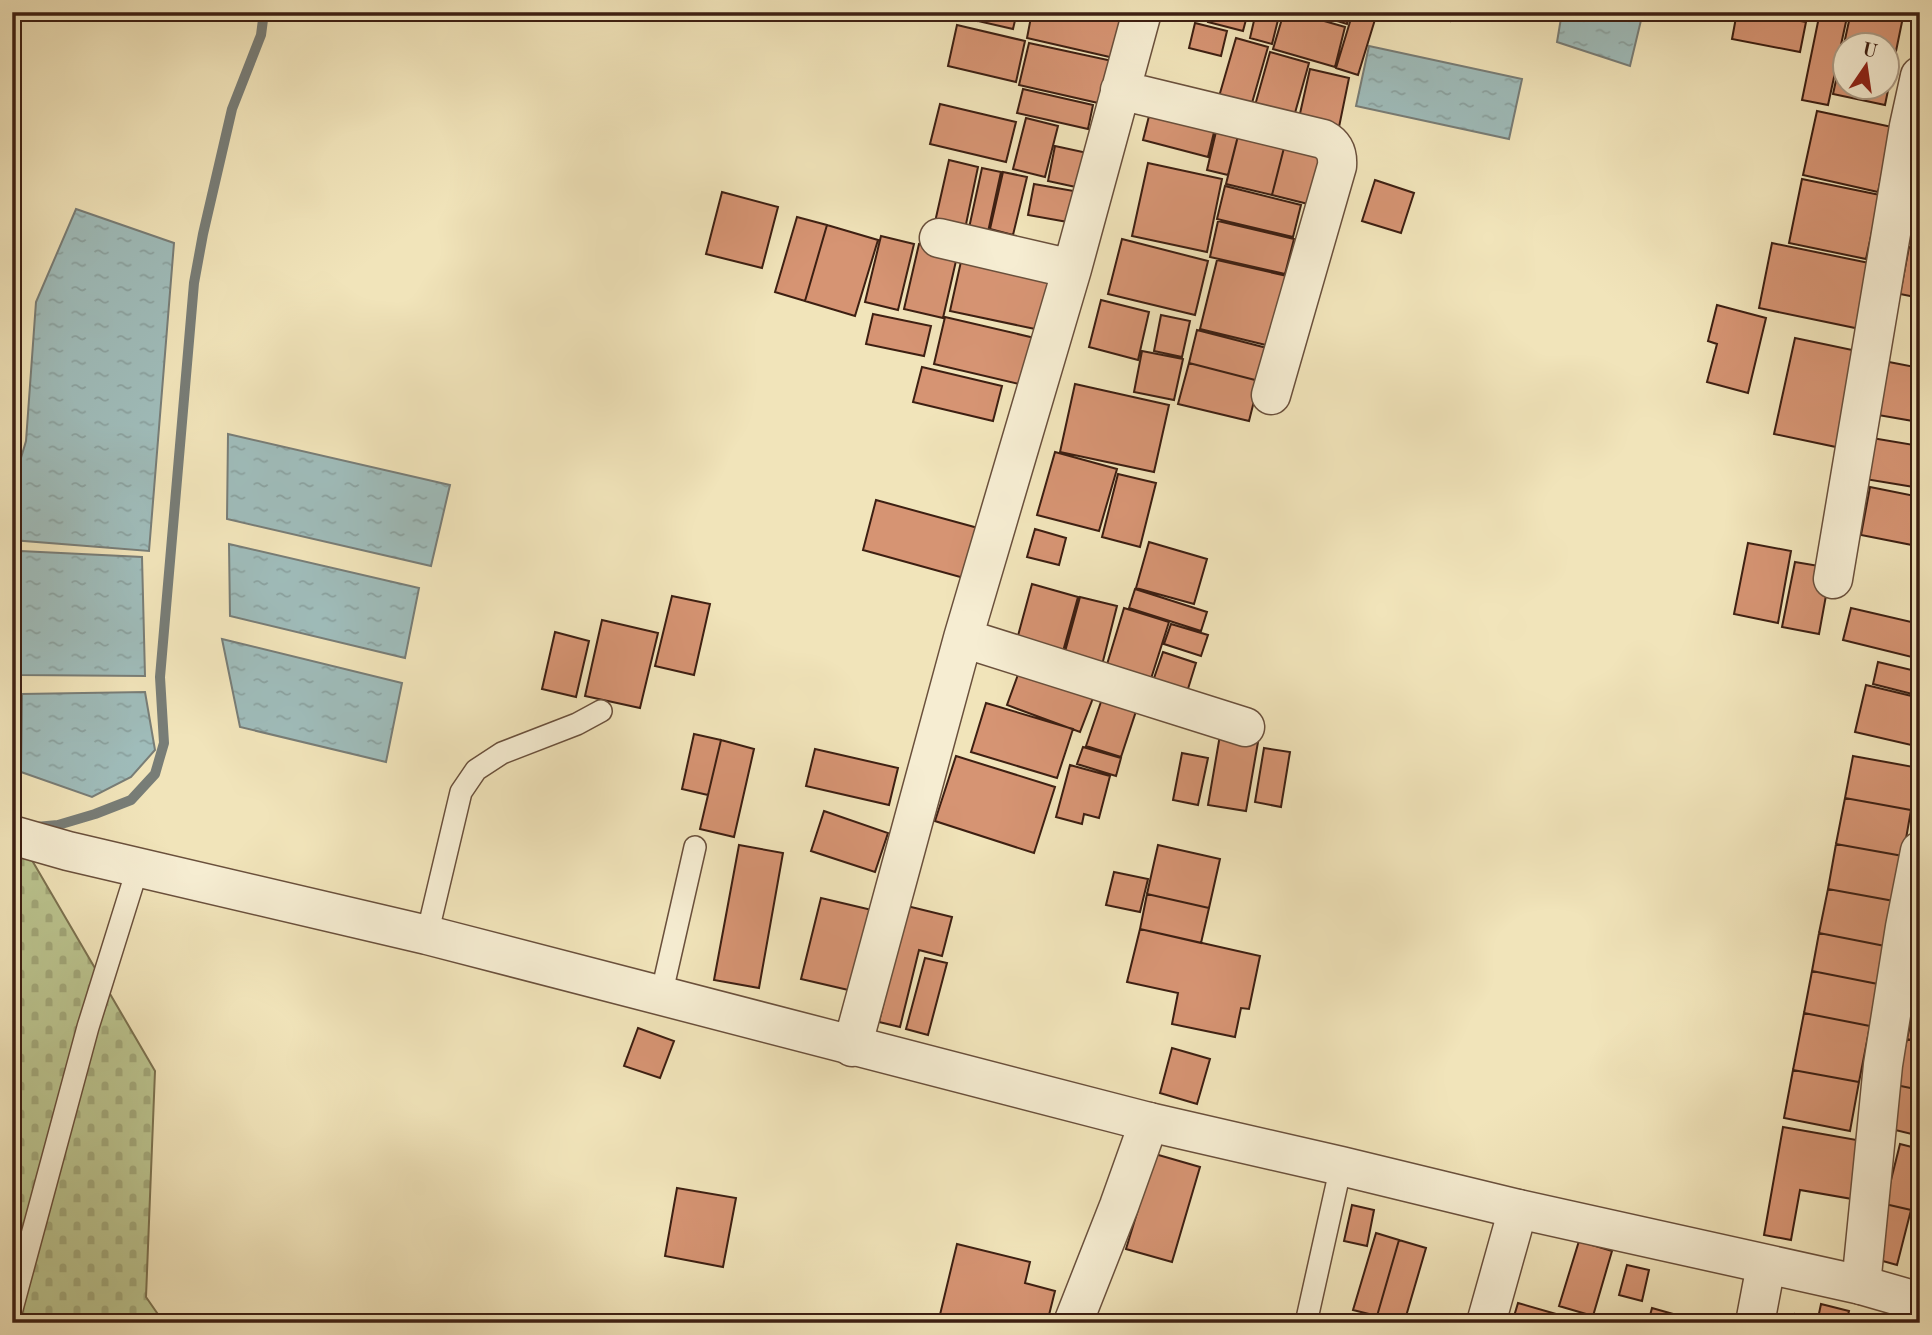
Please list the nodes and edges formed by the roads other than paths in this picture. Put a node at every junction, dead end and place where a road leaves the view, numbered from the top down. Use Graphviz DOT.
graph roads {
  1 [pos="1142,12"];
  2 [pos="1920,76"];
  3 [pos="1120,90"];
  4 [pos="939,238"];
  5 [pos="1072,269"];
  6 [pos="1271,395"];
  7 [pos="1833,579"];
  8 [pos="963,638"];
  9 [pos="601,711"];
  10 [pos="1245,727"];
  11 [pos="12,835"];
  12 [pos="695,847"];
  13 [pos="1920,851"];
  14 [pos="138,867"];
  15 [pos="427,935"];
  16 [pos="661,996"];
  17 [pos="852,1047"];
  18 [pos="1149,1122"];
  19 [pos="1341,1166"];
  20 [pos="1518,1209"];
  21 [pos="1766,1265"];
  22 [pos="1861,1286"];
  23 [pos="1920,1302"];
  24 [pos="12,1309"];
  25 [pos="1073,1323"];
  26 [pos="1306,1323"];
  27 [pos="1486,1323"];
  28 [pos="1755,1323"];
  1 -- 3 [label="street"];
  2 -- 7 [label="street"];
  3 -- 5 [label="street"];
  3 -- 6 [label="street"];
  4 -- 5 [label="street"];
  5 -- 8 [label="street"];
  8 -- 10 [label="street"];
  8 -- 17 [label="street"];
  9 -- 15 [label="lane"];
  11 -- 14 [label="street"];
  12 -- 16 [label="lane"];
  13 -- 22 [label="street"];
  14 -- 15 [label="street"];
  14 -- 24 [label="lane"];
  15 -- 16 [label="street"];
  16 -- 17 [label="street"];
  17 -- 18 [label="street"];
  18 -- 19 [label="street"];
  18 -- 25 [label="street"];
  19 -- 20 [label="street"];
  19 -- 26 [label="lane"];
  20 -- 21 [label="street"];
  20 -- 27 [label="street"];
  21 -- 22 [label="street"];
  21 -- 28 [label="street"];
  22 -- 23 [label="street"];
}
